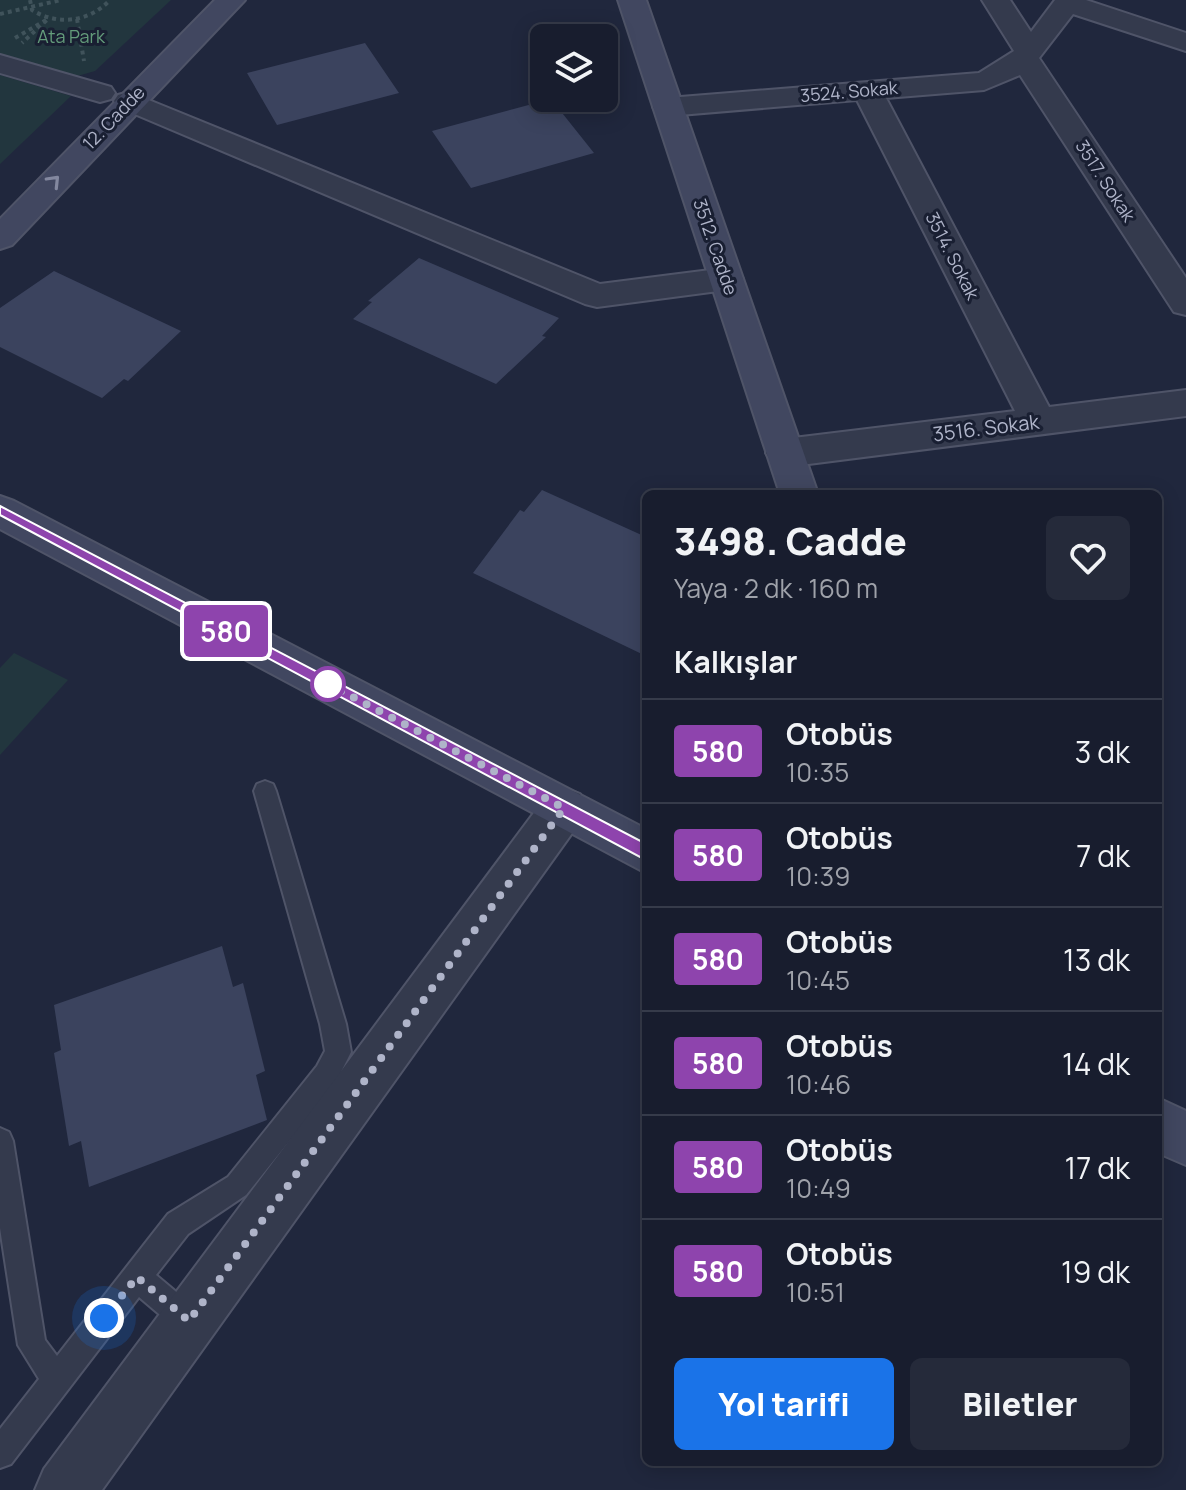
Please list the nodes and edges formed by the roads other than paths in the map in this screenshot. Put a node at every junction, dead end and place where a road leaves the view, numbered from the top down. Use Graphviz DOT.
graph roads {
  1 [pos="195,0"];
  2 [pos="231,0"];
  3 [pos="632,0"];
  4 [pos="996,0"];
  5 [pos="1068,1"];
  6 [pos="1186,42"];
  7 [pos="9,50"];
  8 [pos="1026,55"];
  9 [pos="121,82"];
  10 [pos="867,90"];
  11 [pos="668,107"];
  12 [pos="78,115"];
  13 [pos="0,238"];
  14 [pos="726,279"];
  15 [pos="1186,304"];
  16 [pos="1186,403"];
  17 [pos="1038,421"];
  18 [pos="785,453"];
  19 [pos="798,490"];
  20 [pos="0,511"];
  21 [pos="265,791"];
  22 [pos="564,808"];
  23 [pos="642,850"];
  24 [pos="1162,1126"];
  25 [pos="1186,1139"];
  26 [pos="0,1141"];
  27 [pos="137,1277"];
  28 [pos="189,1321"];
  29 [pos="56,1379"];
  30 [pos="0,1453"];
  31 [pos="65,1490"];
  1 -- 9 [label="street, 12. Cadde"];
  2 -- 9 [label="street, 12. Cadde"];
  3 -- 11 [label="street, 3512. Cadde"];
  4 -- 8 [label="street, 3517. Sokak"];
  5 -- 6 [label="street"];
  5 -- 8 [label="street"];
  7 -- 9 [label="street"];
  8 -- 10 [label="street, 3524. Sokak"];
  8 -- 15 [label="street, 3517. Sokak"];
  9 -- 12 [label="street, 12. Cadde"];
  13 -- 9 [label="street, 12. Cadde, one-way"];
  9 -- 14 [label="street"];
  10 -- 11 [label="street, 3524. Sokak"];
  10 -- 17 [label="street, 3514. Sokak"];
  11 -- 14 [label="street, 3512. Cadde"];
  14 -- 18 [label="street, 3512. Cadde"];
  16 -- 17 [label="street, 3516. Sokak"];
  17 -- 18 [label="street, 3516. Sokak"];
  18 -- 19 [label="street, 3512. Cadde"];
  20 -- 22 [label="street"];
  21 -- 27 [label="lane"];
  22 -- 23 [label="street"];
  22 -- 28 [label="street"];
  24 -- 25 [label="street"];
  26 -- 29 [label="lane"];
  27 -- 28 [label="lane"];
  27 -- 29 [label="lane"];
  28 -- 31 [label="street"];
  29 -- 30 [label="lane"];
}
